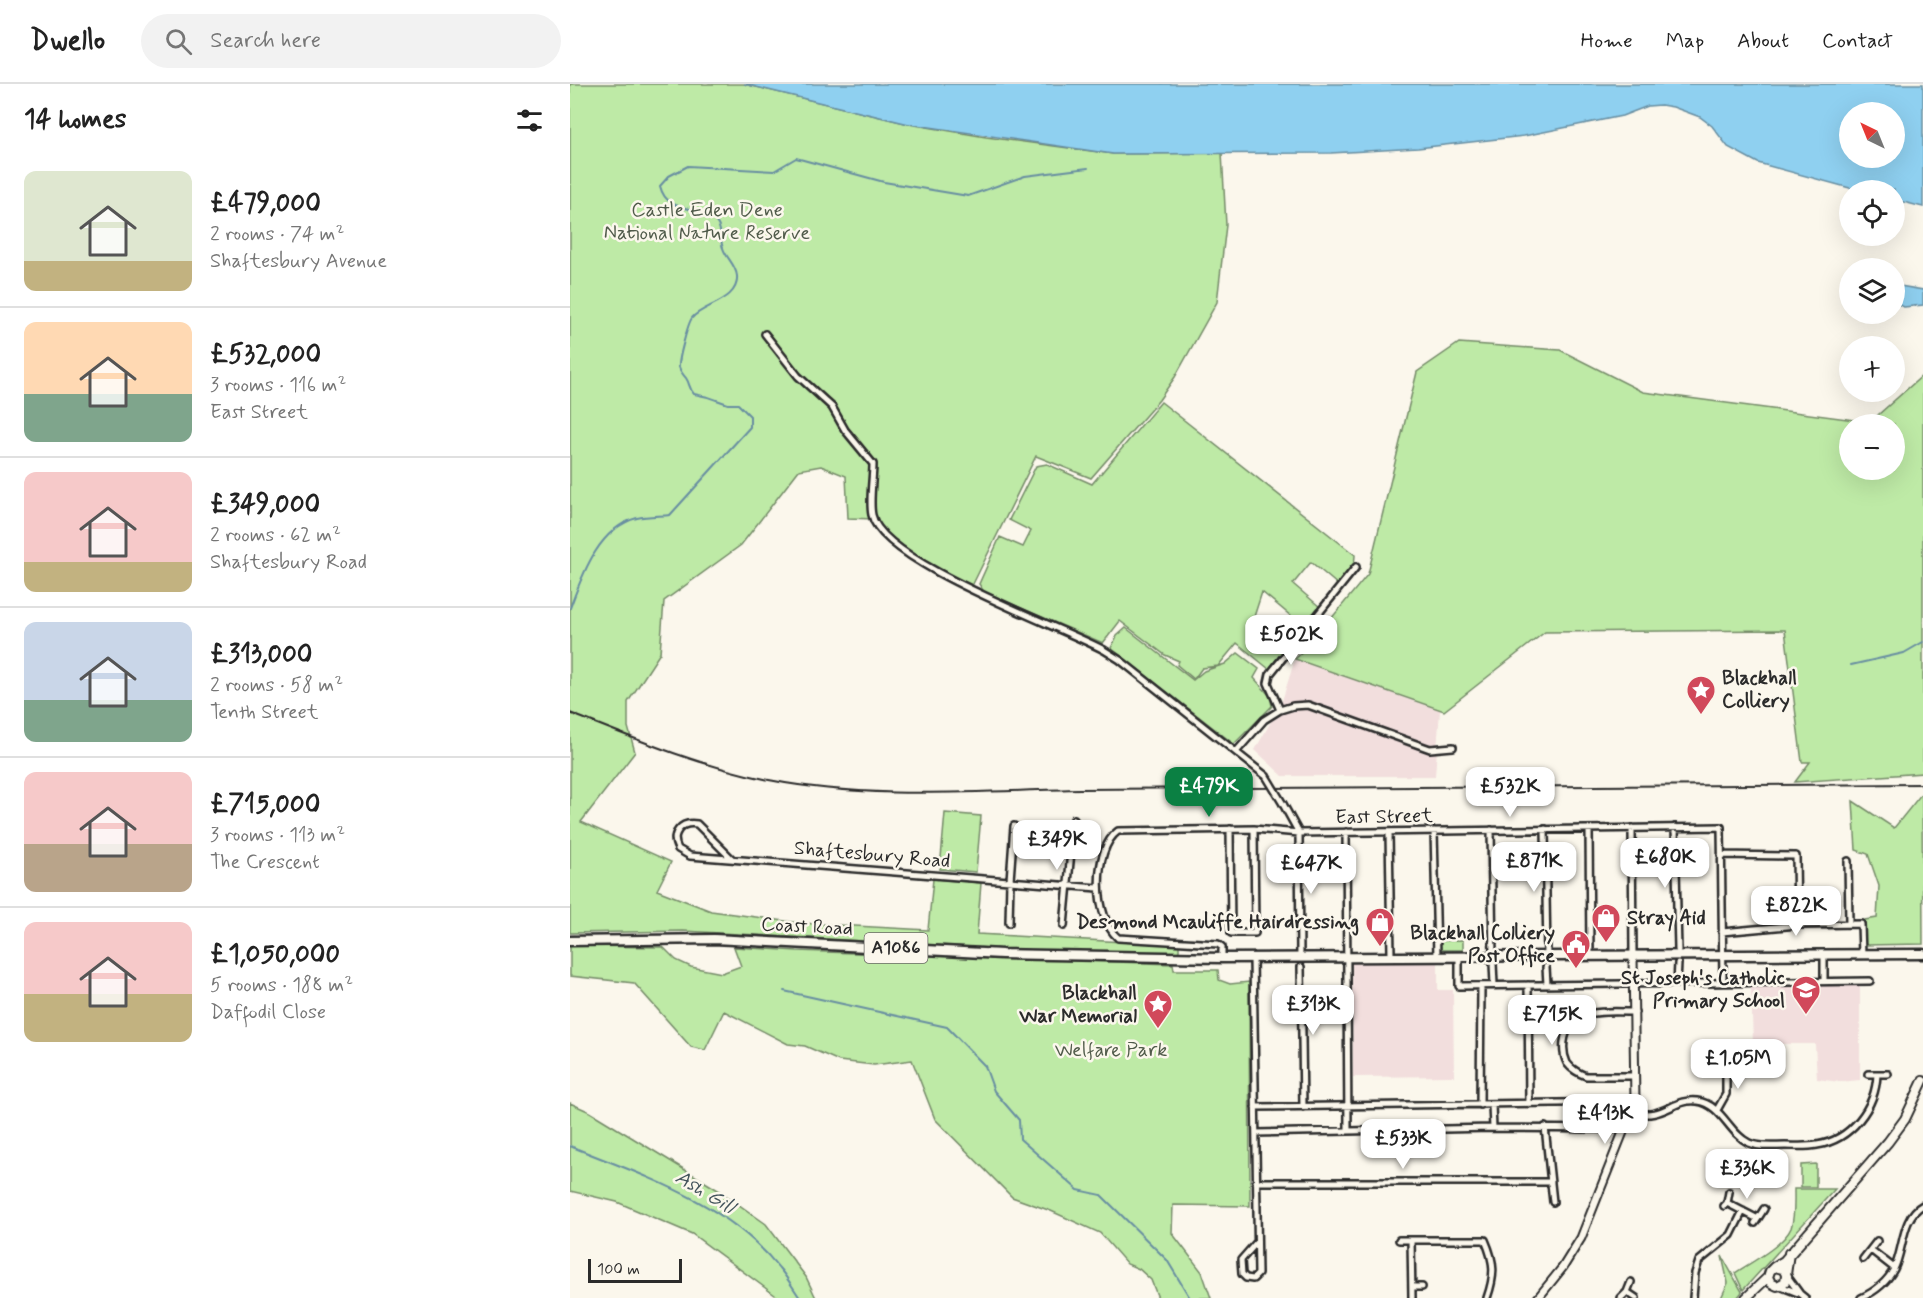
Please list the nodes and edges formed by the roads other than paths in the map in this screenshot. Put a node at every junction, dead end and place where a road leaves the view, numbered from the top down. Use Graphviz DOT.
graph roads {
  1 [pos="765,334"];
  2 [pos="1356,567"];
  3 [pos="1280,710"];
  4 [pos="1453,747"];
  5 [pos="1236,752"];
  6 [pos="1074,819"];
  7 [pos="1014,826"];
  8 [pos="1675,827"];
  9 [pos="1632,828"];
  10 [pos="1230,829"];
  11 [pos="1254,829"];
  12 [pos="1545,829"];
  13 [pos="1589,829"];
  14 [pos="1491,830"];
  15 [pos="1434,831"];
  16 [pos="1346,832"];
  17 [pos="1389,832"];
  18 [pos="1299,833"];
  19 [pos="1721,855"];
  20 [pos="732,859"];
  21 [pos="1848,861"];
  22 [pos="1010,880"];
  23 [pos="1068,885"];
  24 [pos="1098,888"];
  25 [pos="1010,923"];
  26 [pos="1849,924"];
  27 [pos="1797,925"];
  28 [pos="1064,926"];
  29 [pos="1722,932"];
  30 [pos="570,941"];
  31 [pos="1678,950"];
  32 [pos="1923,954"];
  33 [pos="1723,955"];
  34 [pos="1824,955"];
  35 [pos="1862,955"];
  36 [pos="1390,956"];
  37 [pos="1437,956"];
  38 [pos="1459,956"];
  39 [pos="1590,956"];
  40 [pos="1634,956"];
  41 [pos="1348,957"];
  42 [pos="1547,957"];
  43 [pos="1222,958"];
  44 [pos="1253,958"];
  45 [pos="1493,960"];
  46 [pos="1300,962"];
  47 [pos="1678,963"];
  48 [pos="1546,967"];
  49 [pos="1824,981"];
  50 [pos="1870,981"];
  51 [pos="1723,982"];
  52 [pos="1634,983"];
  53 [pos="1677,983"];
  54 [pos="1547,984"];
  55 [pos="1494,985"];
  56 [pos="1528,985"];
  57 [pos="1481,986"];
  58 [pos="1635,1012"];
  59 [pos="1726,1060"];
  60 [pos="1868,1074"];
  61 [pos="1877,1074"];
  62 [pos="1888,1074"];
  63 [pos="1635,1076"];
  64 [pos="1923,1081"];
  65 [pos="1635,1102"];
  66 [pos="1529,1104"];
  67 [pos="1480,1105"];
  68 [pos="1492,1105"];
  69 [pos="1349,1106"];
  70 [pos="1255,1107"];
  71 [pos="1303,1107"];
  72 [pos="1717,1110"];
  73 [pos="1632,1112"];
  74 [pos="1493,1128"];
  75 [pos="1545,1128"];
  76 [pos="1625,1129"];
  77 [pos="1348,1130"];
  78 [pos="1256,1133"];
  79 [pos="1256,1182"];
  80 [pos="1551,1182"];
  81 [pos="1729,1192"];
  82 [pos="1553,1202"];
  83 [pos="1923,1205"];
  84 [pos="1764,1209"];
  85 [pos="1743,1211"];
  86 [pos="1399,1240"];
  87 [pos="1411,1240"];
  88 [pos="1877,1241"];
  89 [pos="1256,1243"];
  90 [pos="1871,1250"];
  91 [pos="1790,1252"];
  92 [pos="1863,1259"];
  93 [pos="1774,1268"];
  94 [pos="1894,1268"];
  95 [pos="1787,1276"];
  96 [pos="1768,1277"];
  97 [pos="1631,1282"];
  98 [pos="1777,1285"];
  99 [pos="1412,1287"];
  100 [pos="1422,1287"];
  101 [pos="1627,1292"];
  102 [pos="1800,1294"];
  103 [pos="1748,1296"];
  104 [pos="1871,1296"];
  105 [pos="1412,1298"];
  106 [pos="1487,1298"];
  107 [pos="1538,1298"];
  108 [pos="1621,1298"];
  109 [pos="1636,1298"];
  110 [pos="1693,1298"];
  111 [pos="1805,1298"];
  112 [pos="1862,1298"];
  1 -- 5 [label="street"];
  2 -- 3 [label="street"];
  3 -- 4 [label="street"];
  3 -- 5 [label="street"];
  5 -- 18 [label="street, bridge"];
  6 -- 23 [label="street"];
  7 -- 22 [label="street"];
  8 -- 9 [label="street, East Street"];
  8 -- 19 [label="street, East Street"];
  8 -- 31 [label="street"];
  9 -- 13 [label="street, East Street"];
  9 -- 40 [label="street"];
  10 -- 11 [label="street, East Street"];
  10 -- 11 [label="street"];
  10 -- 24 [label="street, East Street"];
  11 -- 18 [label="street, East Street"];
  12 -- 13 [label="street, East Street"];
  12 -- 14 [label="street, East Street"];
  12 -- 42 [label="street"];
  13 -- 39 [label="street"];
  14 -- 15 [label="street, East Street"];
  14 -- 45 [label="street"];
  15 -- 17 [label="street, East Street"];
  15 -- 37 [label="street"];
  16 -- 17 [label="street, East Street"];
  16 -- 18 [label="street, East Street"];
  16 -- 41 [label="street"];
  17 -- 36 [label="street"];
  18 -- 46 [label="street"];
  19 -- 27 [label="street"];
  19 -- 29 [label="street"];
  20 -- 20 [label="street, Shaftesbury Road"];
  20 -- 22 [label="street, Shaftesbury Road"];
  21 -- 26 [label="street"];
  22 -- 23 [label="street, Shaftesbury Road"];
  22 -- 25 [label="street"];
  23 -- 24 [label="street, Shaftesbury Road"];
  23 -- 28 [label="street"];
  24 -- 43 [label="street"];
  26 -- 27 [label="street"];
  26 -- 35 [label="street"];
  27 -- 29 [label="street"];
  29 -- 33 [label="street"];
  30 -- 43 [label="main road, Coast Road / A1086"];
  32 -- 35 [label="main road, A1086"];
  33 -- 34 [label="main road, A1086"];
  33 -- 40 [label="main road, A1086"];
  33 -- 51 [label="street"];
  34 -- 35 [label="main road, A1086"];
  34 -- 49 [label="street"];
  36 -- 37 [label="main road, A1086"];
  36 -- 41 [label="main road, A1086"];
  37 -- 38 [label="main road, A1086"];
  38 -- 45 [label="main road, A1086"];
  38 -- 57 [label="street"];
  39 -- 40 [label="main road, A1086"];
  39 -- 42 [label="main road, A1086"];
  40 -- 52 [label="street"];
  41 -- 46 [label="main road, A1086"];
  41 -- 69 [label="street"];
  42 -- 45 [label="main road, A1086"];
  43 -- 44 [label="main road, A1086"];
  44 -- 46 [label="main road, A1086"];
  44 -- 70 [label="street"];
  45 -- 55 [label="street"];
  46 -- 71 [label="street"];
  47 -- 53 [label="street"];
  48 -- 54 [label="street"];
  49 -- 50 [label="street"];
  49 -- 51 [label="street"];
  51 -- 53 [label="street"];
  52 -- 53 [label="street"];
  52 -- 54 [label="street"];
  52 -- 58 [label="street"];
  54 -- 56 [label="street"];
  55 -- 56 [label="street"];
  55 -- 57 [label="street"];
  56 -- 66 [label="street"];
  57 -- 67 [label="street"];
  58 -- 63 [label="street"];
  58 -- 63 [label="street"];
  59 -- 72 [label="street"];
  60 -- 61 [label="street"];
  61 -- 62 [label="street"];
  61 -- 72 [label="street"];
  63 -- 65 [label="street"];
  64 -- 91 [label="main road"];
  65 -- 66 [label="street"];
  65 -- 73 [label="street"];
  66 -- 68 [label="street"];
  67 -- 68 [label="street"];
  67 -- 69 [label="street"];
  68 -- 74 [label="street"];
  69 -- 71 [label="street"];
  69 -- 77 [label="street"];
  70 -- 71 [label="street"];
  70 -- 78 [label="street"];
  72 -- 73 [label="street"];
  73 -- 76 [label="street"];
  74 -- 75 [label="street"];
  74 -- 77 [label="street"];
  75 -- 76 [label="street"];
  75 -- 80 [label="street"];
  76 -- 107 [label="street"];
  77 -- 78 [label="street"];
  78 -- 79 [label="street"];
  79 -- 80 [label="street"];
  79 -- 89 [label="street"];
  80 -- 82 [label="street"];
  81 -- 85 [label="street"];
  83 -- 94 [label="street"];
  84 -- 85 [label="street"];
  85 -- 110 [label="street"];
  86 -- 87 [label="street"];
  87 -- 99 [label="street"];
  87 -- 106 [label="street"];
  88 -- 90 [label="street"];
  89 -- 89 [label="street"];
  90 -- 92 [label="street"];
  90 -- 94 [label="street"];
  91 -- 93 [label="main road"];
  91 -- 95 [label="main road"];
  93 -- 95 [label="main road"];
  93 -- 96 [label="main road"];
  94 -- 104 [label="street"];
  95 -- 98 [label="main road"];
  95 -- 102 [label="street"];
  96 -- 98 [label="main road"];
  96 -- 103 [label="main road"];
  97 -- 101 [label="street"];
  98 -- 102 [label="street"];
  98 -- 103 [label="main road"];
  99 -- 100 [label="street"];
  99 -- 105 [label="street"];
  101 -- 108 [label="street"];
  101 -- 109 [label="street"];
  102 -- 111 [label="street"];
  104 -- 112 [label="street"];
}
